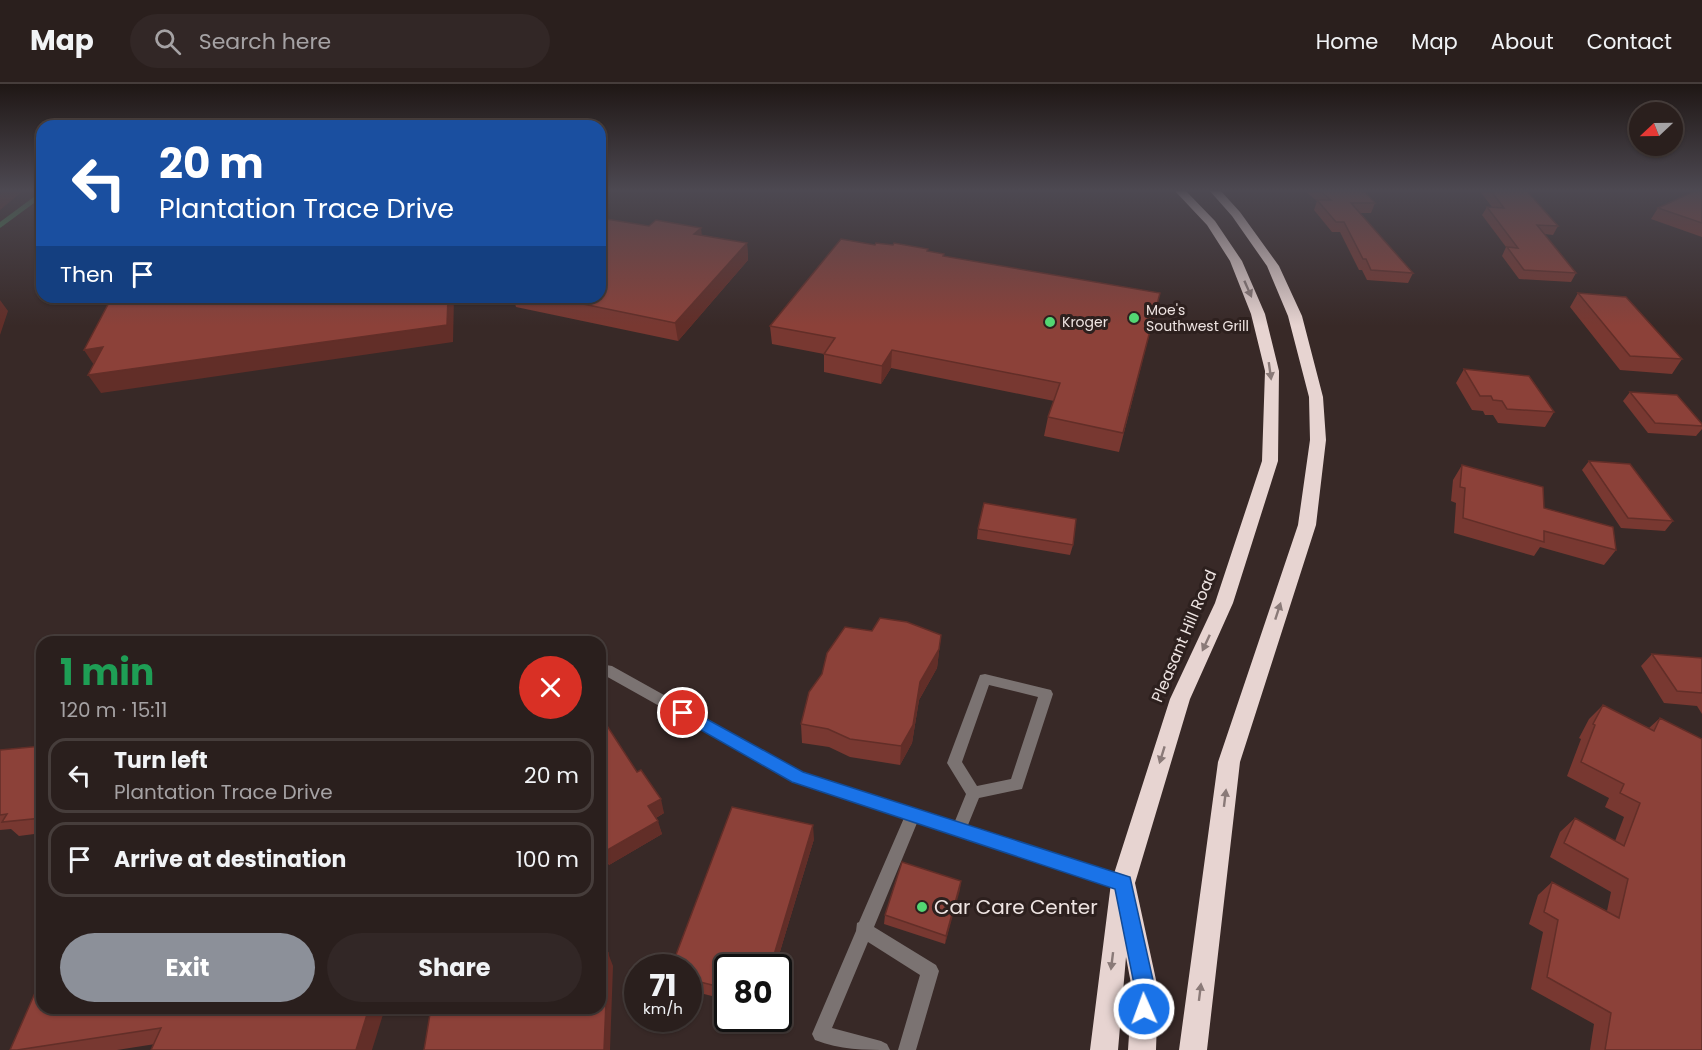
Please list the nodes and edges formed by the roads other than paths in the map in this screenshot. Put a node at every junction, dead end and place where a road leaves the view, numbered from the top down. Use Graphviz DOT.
graph roads {
  1 [pos="1219,235"];
  2 [pos="1251,235"];
  3 [pos="606,670"];
  4 [pos="974,793"];
  5 [pos="913,814"];
  6 [pos="959,829"];
  7 [pos="1123,883"];
  8 [pos="863,929"];
  9 [pos="881,1050"];
  10 [pos="907,1050"];
  11 [pos="1104,1050"];
  12 [pos="1142,1050"];
  13 [pos="1193,1050"];
  1 -- 7 [label="highway, Pleasant Hill Road, one-way"];
  13 -- 2 [label="highway, one-way"];
  3 -- 5 [label="street"];
  4 -- 4 [label="street"];
  4 -- 6 [label="street"];
  5 -- 6 [label="street"];
  5 -- 8 [label="street"];
  6 -- 7 [label="street"];
  7 -- 11 [label="highway, Pleasant Hill Road, one-way"];
  7 -- 12 [label="highway"];
  8 -- 9 [label="street"];
  8 -- 10 [label="street"];
}
